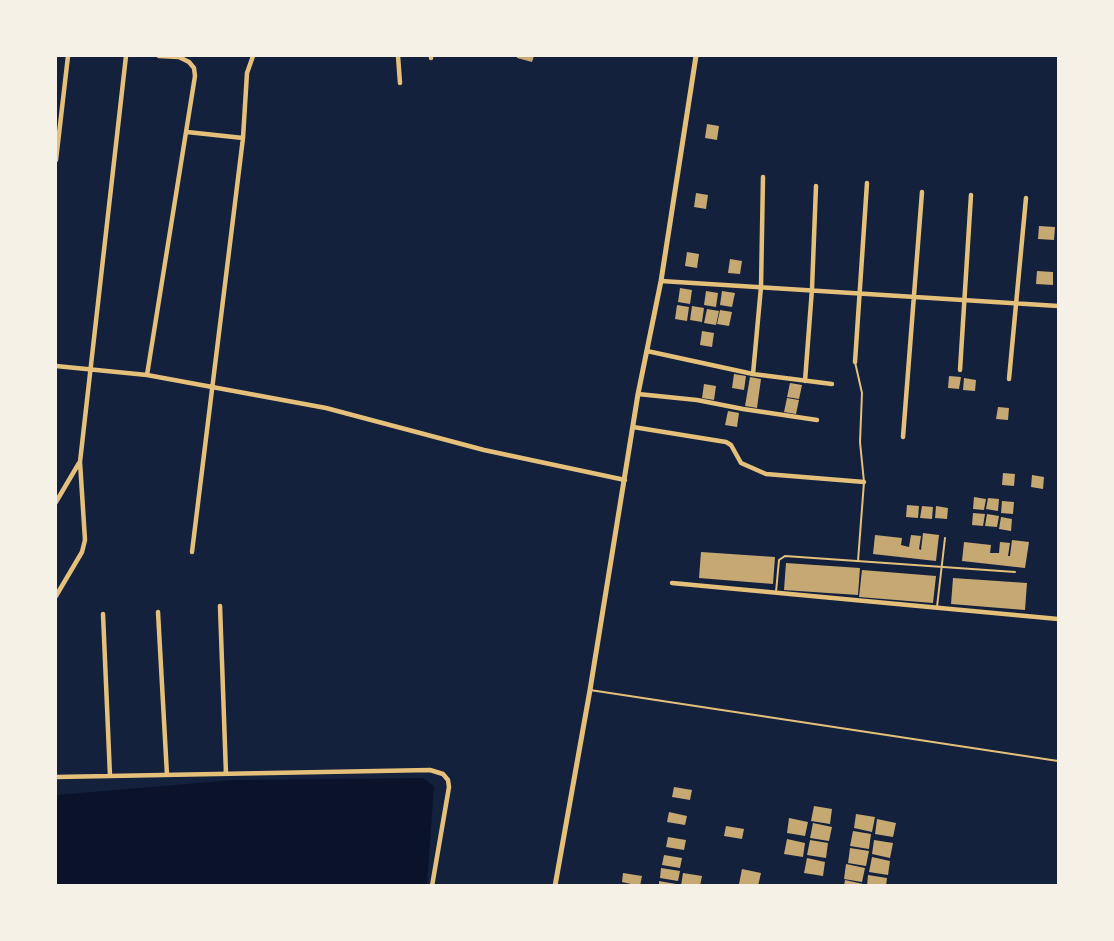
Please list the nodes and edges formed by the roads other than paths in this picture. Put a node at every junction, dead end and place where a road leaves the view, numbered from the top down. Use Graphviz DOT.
graph roads {
  1 [pos="68,56"];
  2 [pos="126,56"];
  3 [pos="159,56"];
  4 [pos="253,56"];
  5 [pos="398,56"];
  6 [pos="696,56"];
  7 [pos="400,83"];
  8 [pos="187,132"];
  9 [pos="243,138"];
  10 [pos="56,160"];
  11 [pos="763,177"];
  12 [pos="867,183"];
  13 [pos="816,186"];
  14 [pos="922,192"];
  15 [pos="971,195"];
  16 [pos="1026,198"];
  17 [pos="661,280"];
  18 [pos="761,287"];
  19 [pos="812,289"];
  20 [pos="860,294"];
  21 [pos="914,297"];
  22 [pos="965,300"];
  23 [pos="1016,302"];
  24 [pos="1059,306"];
  25 [pos="647,351"];
  26 [pos="855,362"];
  27 [pos="56,366"];
  28 [pos="960,370"];
  29 [pos="91,371"];
  30 [pos="753,374"];
  31 [pos="147,375"];
  32 [pos="1009,379"];
  33 [pos="805,381"];
  34 [pos="832,384"];
  35 [pos="212,388"];
  36 [pos="638,394"];
  37 [pos="817,420"];
  38 [pos="633,428"];
  39 [pos="903,437"];
  40 [pos="80,462"];
  41 [pos="625,480"];
  42 [pos="864,482"];
  43 [pos="56,502"];
  44 [pos="945,538"];
  45 [pos="192,552"];
  46 [pos="858,561"];
  47 [pos="942,567"];
  48 [pos="1015,572"];
  49 [pos="672,583"];
  50 [pos="776,592"];
  51 [pos="56,596"];
  52 [pos="220,606"];
  53 [pos="937,608"];
  54 [pos="158,612"];
  55 [pos="103,614"];
  56 [pos="1059,619"];
  57 [pos="590,690"];
  58 [pos="1059,761"];
  59 [pos="226,774"];
  60 [pos="168,775"];
  61 [pos="110,776"];
  62 [pos="56,777"];
  63 [pos="432,885"];
  64 [pos="555,885"];
  1 -- 10 [label="street"];
  2 -- 29 [label="street"];
  3 -- 8 [label="street"];
  4 -- 9 [label="street"];
  5 -- 7 [label="street"];
  6 -- 17 [label="street"];
  8 -- 9 [label="street"];
  8 -- 31 [label="street"];
  9 -- 35 [label="street"];
  11 -- 18 [label="street"];
  12 -- 20 [label="street"];
  13 -- 19 [label="street"];
  14 -- 21 [label="street"];
  15 -- 22 [label="street"];
  16 -- 23 [label="street"];
  17 -- 18 [label="street"];
  17 -- 25 [label="street"];
  18 -- 19 [label="street"];
  18 -- 30 [label="street"];
  19 -- 20 [label="street"];
  19 -- 33 [label="street"];
  20 -- 21 [label="street"];
  20 -- 26 [label="street"];
  21 -- 22 [label="street"];
  21 -- 39 [label="street"];
  22 -- 23 [label="street"];
  22 -- 28 [label="street"];
  23 -- 24 [label="street"];
  23 -- 32 [label="street"];
  25 -- 30 [label="street"];
  25 -- 36 [label="street"];
  26 -- 42 [label="lane"];
  27 -- 29 [label="street"];
  29 -- 31 [label="street"];
  29 -- 40 [label="street"];
  30 -- 33 [label="street"];
  31 -- 35 [label="street"];
  33 -- 34 [label="street"];
  35 -- 41 [label="street"];
  35 -- 45 [label="street"];
  36 -- 37 [label="street"];
  36 -- 38 [label="street"];
  38 -- 41 [label="street"];
  38 -- 42 [label="street"];
  40 -- 43 [label="street"];
  40 -- 51 [label="street"];
  41 -- 57 [label="street"];
  42 -- 46 [label="lane"];
  44 -- 47 [label="lane"];
  46 -- 47 [label="lane"];
  46 -- 50 [label="lane"];
  47 -- 48 [label="lane"];
  47 -- 53 [label="lane"];
  49 -- 50 [label="street"];
  50 -- 53 [label="street"];
  52 -- 59 [label="street"];
  53 -- 56 [label="street"];
  54 -- 60 [label="street"];
  55 -- 61 [label="street"];
  57 -- 58 [label="lane"];
  57 -- 64 [label="street"];
  59 -- 60 [label="street"];
  59 -- 63 [label="street"];
  60 -- 61 [label="street"];
  61 -- 62 [label="street"];
}
